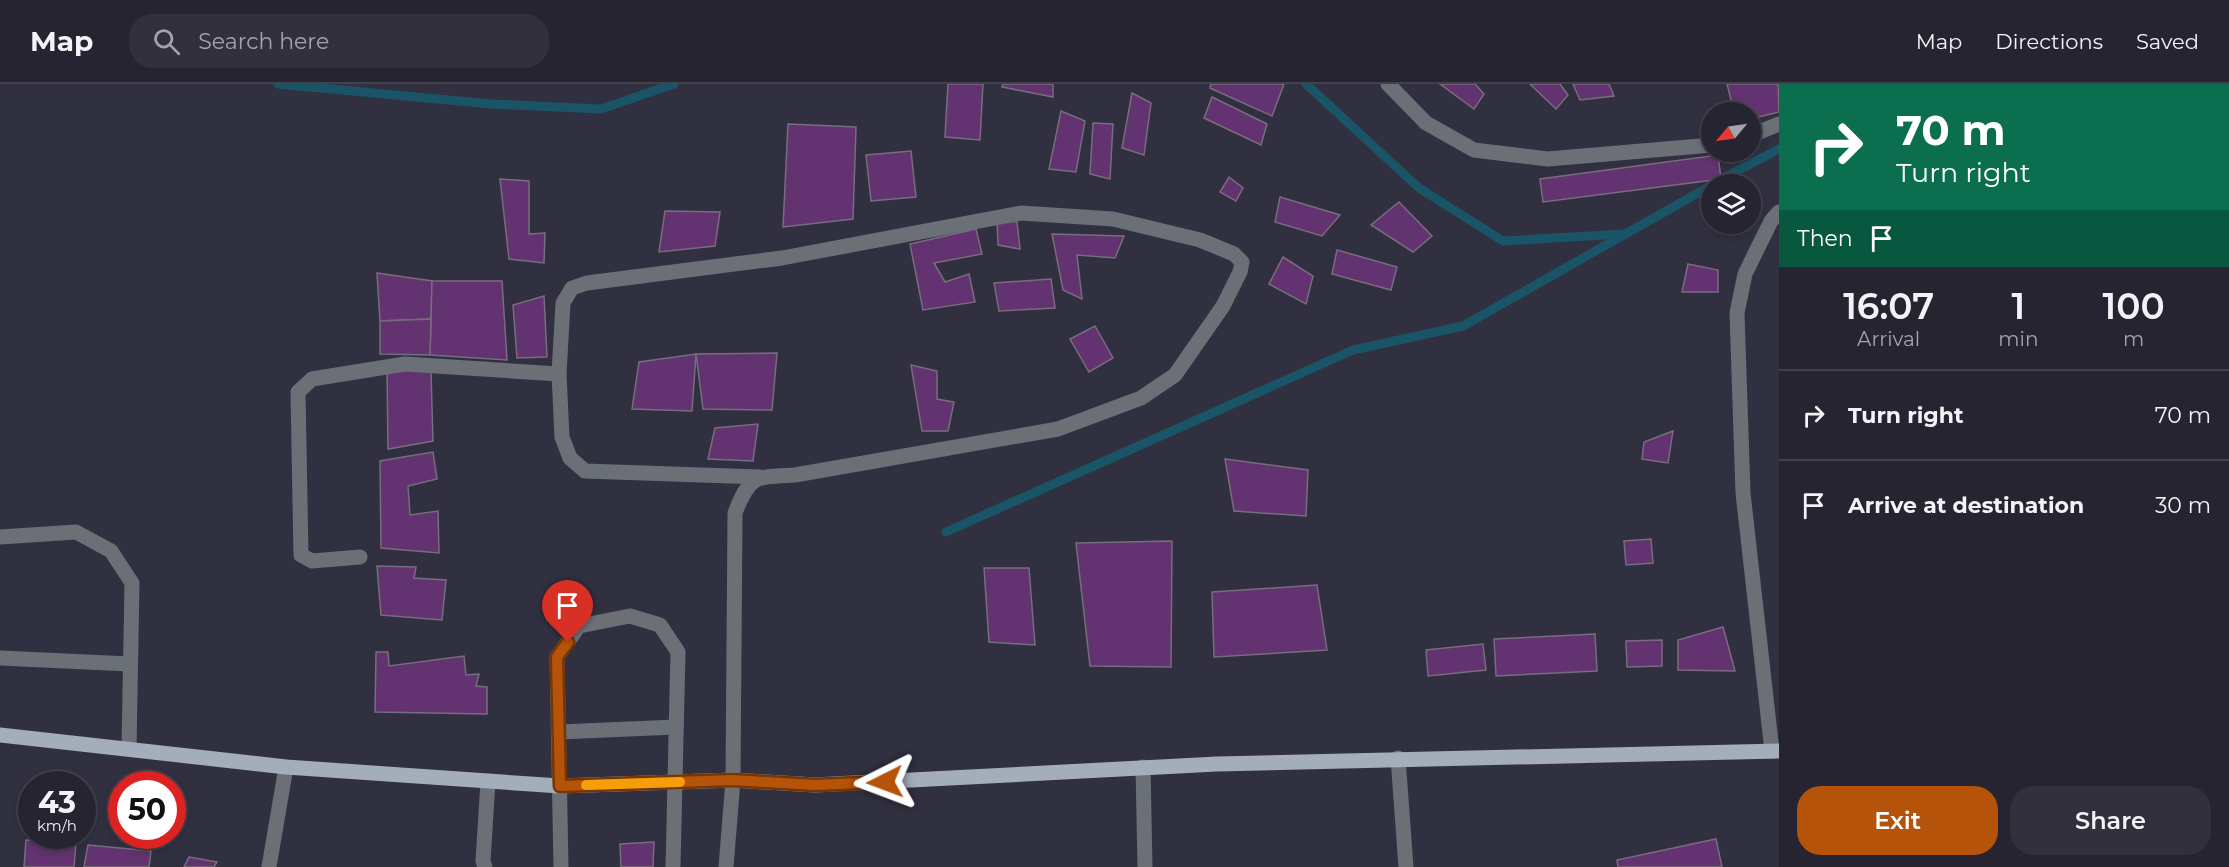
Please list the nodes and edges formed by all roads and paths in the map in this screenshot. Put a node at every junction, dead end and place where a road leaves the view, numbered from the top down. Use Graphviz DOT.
graph roads {
  1 [pos="1388,84"];
  2 [pos="1779,124"];
  3 [pos="1761,131"];
  4 [pos="1701,146"];
  5 [pos="1779,212"];
  6 [pos="558,374"];
  7 [pos="760,477"];
  8 [pos="0,537"];
  9 [pos="360,557"];
  10 [pos="0,658"];
  11 [pos="130,664"];
  12 [pos="676,727"];
  13 [pos="559,732"];
  14 [pos="0,735"];
  15 [pos="129,749"];
  16 [pos="1776,751"];
  17 [pos="1398,758"];
  18 [pos="286,767"];
  19 [pos="1143,767"];
  20 [pos="733,780"];
  21 [pos="488,781"];
  22 [pos="674,782"];
  23 [pos="560,786"];
  24 [pos="269,867"];
  25 [pos="485,867"];
  26 [pos="561,867"];
  27 [pos="673,867"];
  28 [pos="726,867"];
  29 [pos="1145,867"];
  30 [pos="1406,867"];
  1 -- 4 [label="street"];
  2 -- 3 [label="street"];
  5 -- 16 [label="street"];
  6 -- 7 [label="street"];
  6 -- 7 [label="street"];
  6 -- 9 [label="street"];
  7 -- 20 [label="street"];
  8 -- 11 [label="street"];
  10 -- 11 [label="street"];
  11 -- 15 [label="street"];
  12 -- 13 [label="street"];
  12 -- 13 [label="street"];
  12 -- 22 [label="street"];
  13 -- 23 [label="street"];
  14 -- 15 [label="main road"];
  15 -- 18 [label="main road"];
  16 -- 17 [label="main road"];
  17 -- 19 [label="main road"];
  17 -- 30 [label="street"];
  18 -- 21 [label="main road"];
  18 -- 24 [label="street"];
  19 -- 20 [label="main road"];
  19 -- 29 [label="street"];
  20 -- 22 [label="main road"];
  20 -- 28 [label="street"];
  21 -- 23 [label="main road"];
  21 -- 25 [label="street"];
  22 -- 23 [label="main road"];
  22 -- 27 [label="street"];
  23 -- 26 [label="street"];
}
